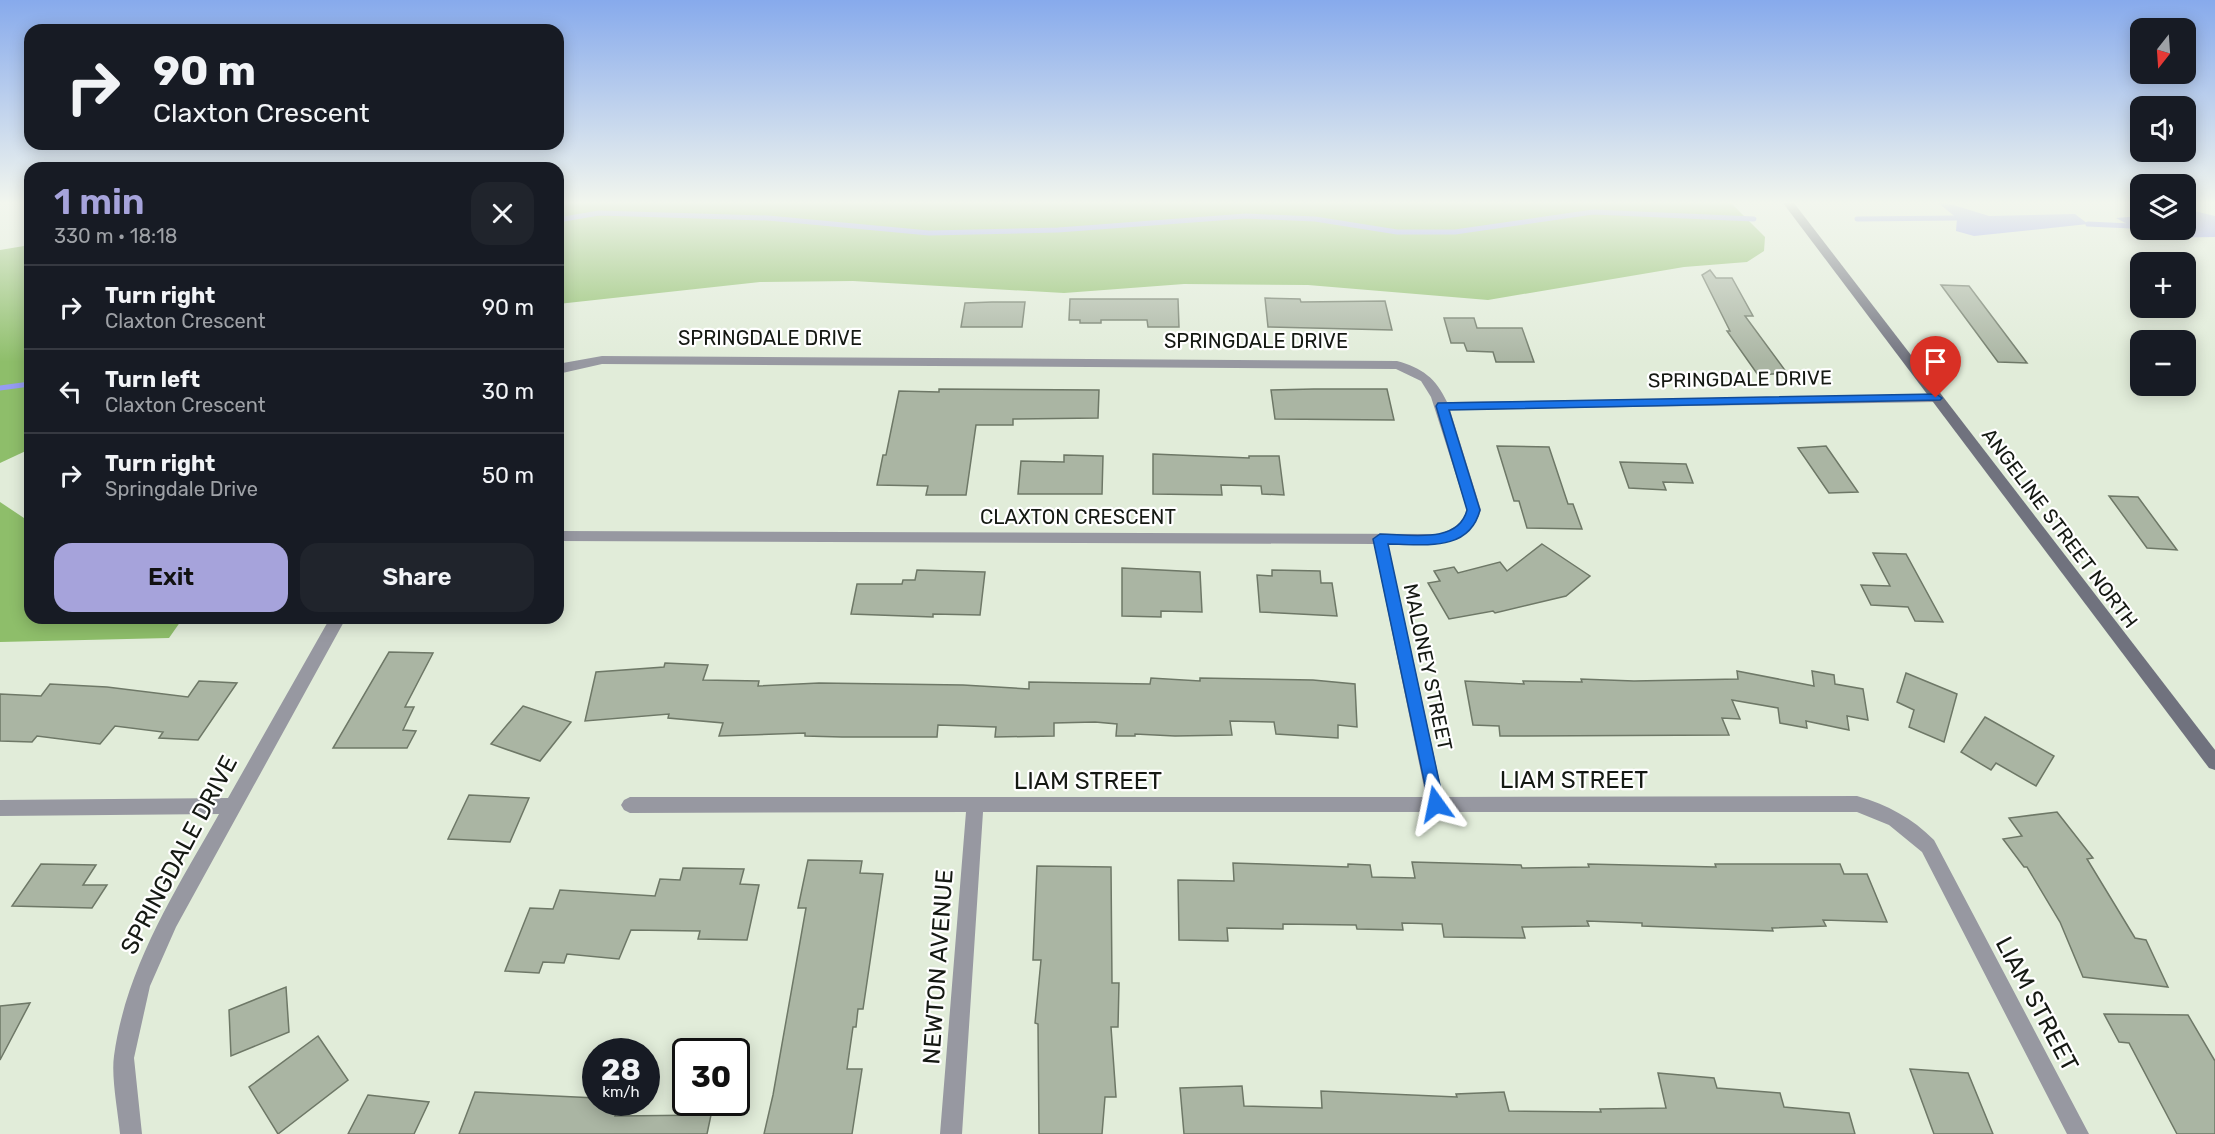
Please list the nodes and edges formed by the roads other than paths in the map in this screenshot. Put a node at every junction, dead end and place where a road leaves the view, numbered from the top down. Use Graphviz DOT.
graph roads {
  1 [pos="1828,256"];
  2 [pos="564,367"];
  3 [pos="1936,398"];
  4 [pos="1442,406"];
  5 [pos="564,537"];
  6 [pos="1380,539"];
  7 [pos="335,624"];
  8 [pos="2215,763"];
  9 [pos="1436,804"];
  10 [pos="630,805"];
  11 [pos="975,805"];
  12 [pos="231,806"];
  13 [pos="0,808"];
  14 [pos="131,1134"];
  15 [pos="951,1134"];
  16 [pos="2078,1134"];
  1 -- 3 [label="main road, ANGELINE STREET NORTH"];
  2 -- 4 [label="street, SPRINGDALE DRIVE"];
  3 -- 4 [label="street, SPRINGDALE DRIVE"];
  3 -- 8 [label="main road, ANGELINE STREET NORTH"];
  4 -- 6 [label="street, CLAXTON CRESCENT"];
  5 -- 6 [label="street, CLAXTON CRESCENT"];
  6 -- 9 [label="street, MALONEY STREET"];
  7 -- 12 [label="street, SPRINGDALE DRIVE"];
  9 -- 11 [label="street, LIAM STREET"];
  9 -- 16 [label="street, LIAM STREET"];
  10 -- 11 [label="street, LIAM STREET"];
  11 -- 15 [label="street, NEWTON AVENUE"];
  12 -- 13 [label="street"];
  12 -- 14 [label="street, SPRINGDALE DRIVE"];
}
